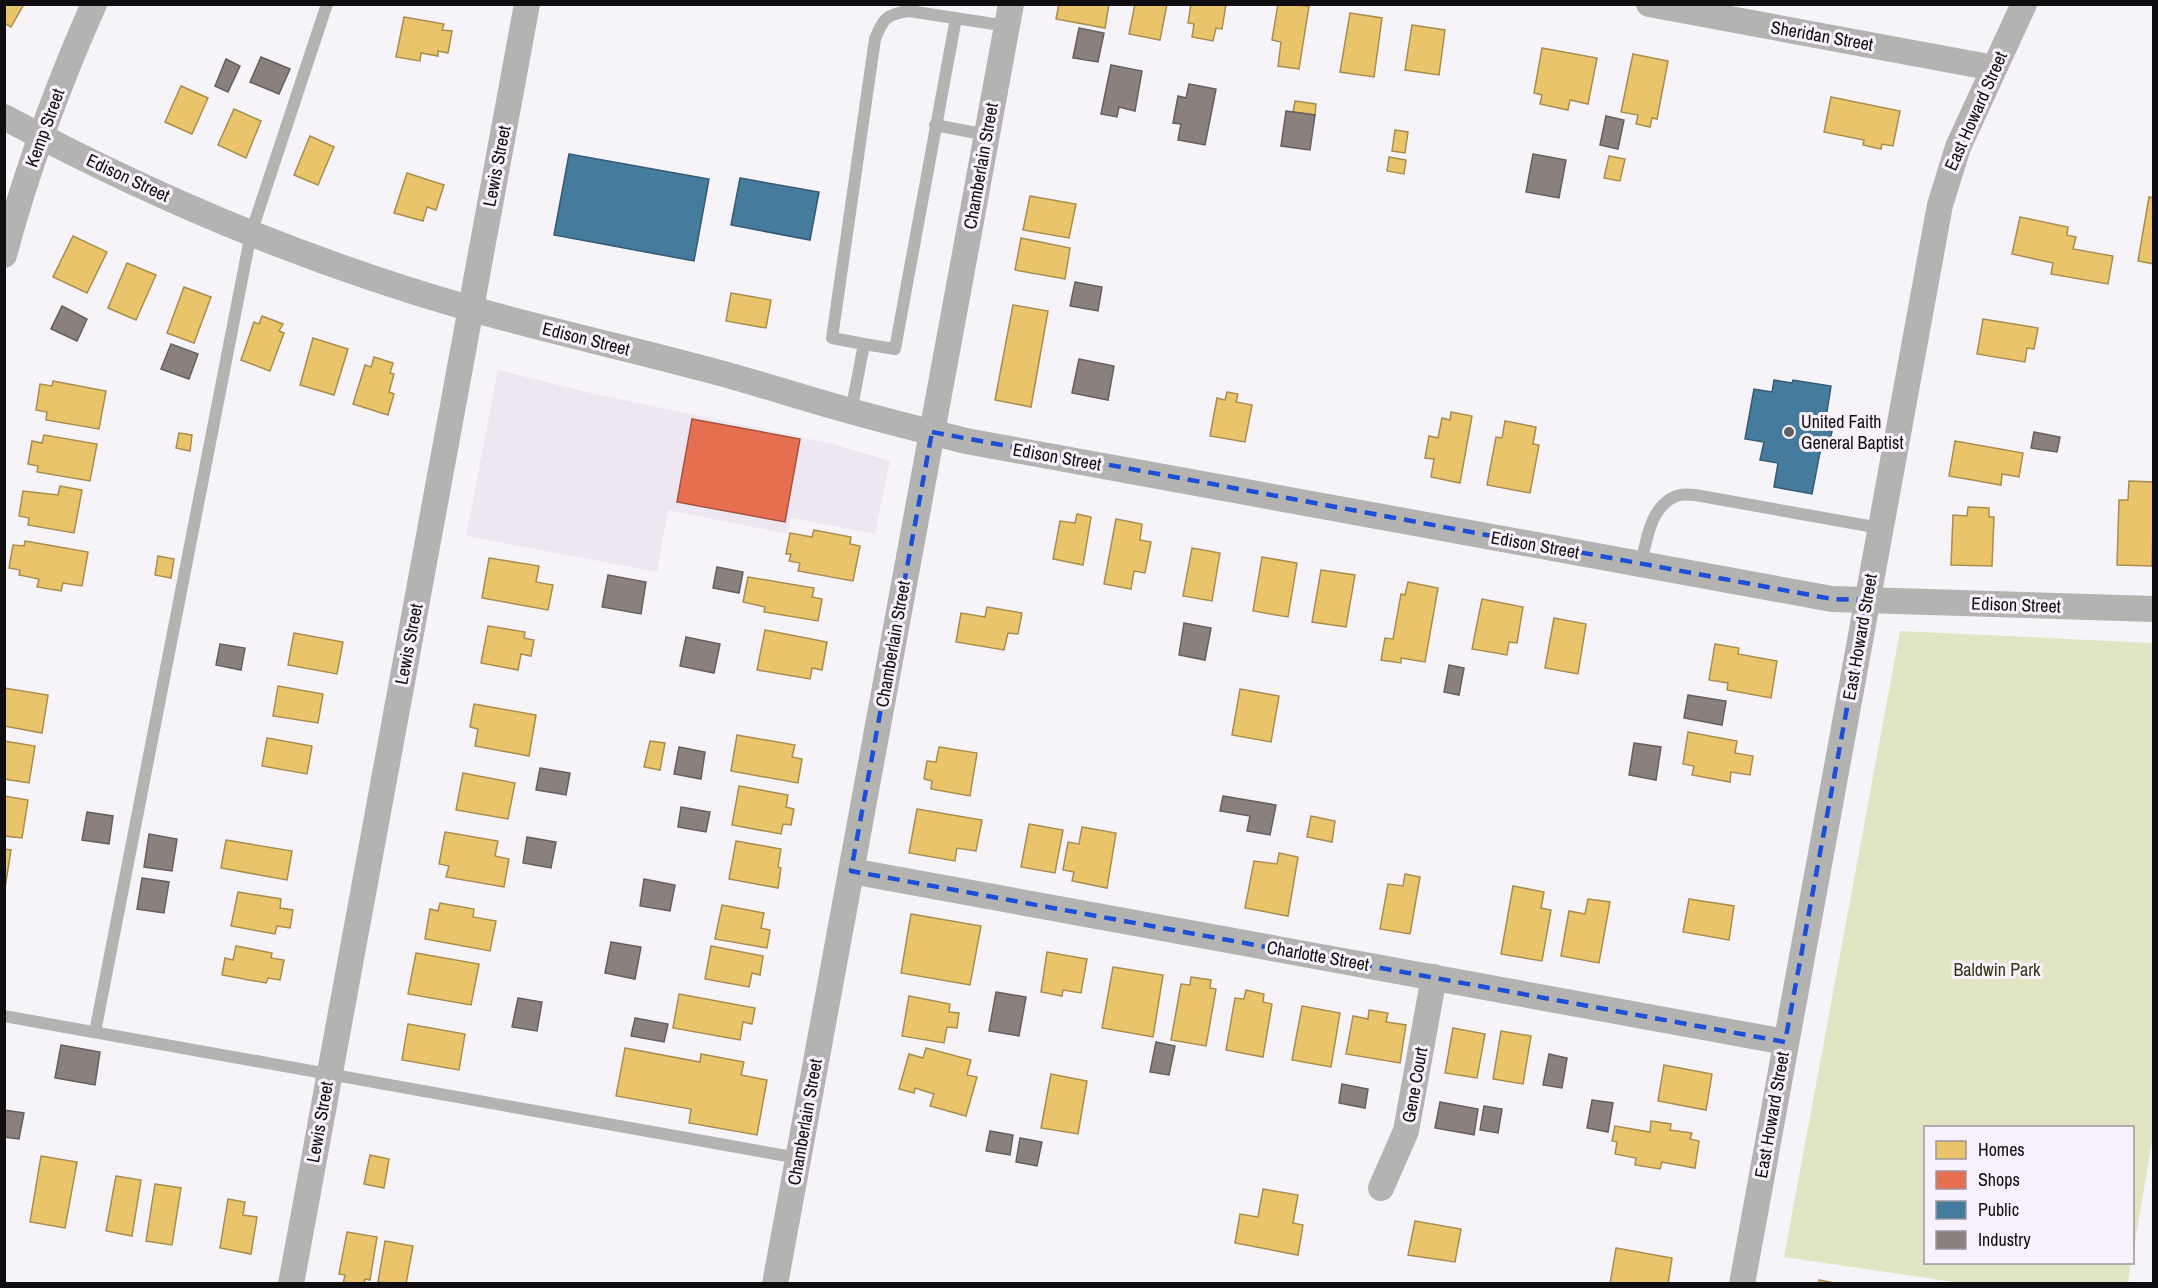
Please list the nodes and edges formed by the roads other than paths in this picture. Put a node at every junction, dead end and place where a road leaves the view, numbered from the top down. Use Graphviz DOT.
graph roads {
  1 [pos="94,4"];
  2 [pos="327,4"];
  3 [pos="527,4"];
  4 [pos="1649,4"];
  5 [pos="2024,4"];
  6 [pos="1009,15"];
  7 [pos="956,18"];
  8 [pos="1994,68"];
  9 [pos="4,117"];
  10 [pos="935,125"];
  11 [pos="987,135"];
  12 [pos="41,136"];
  13 [pos="251,233"];
  14 [pos="4,255"];
  15 [pos="471,309"];
  16 [pos="864,344"];
  17 [pos="851,412"];
  18 [pos="932,432"];
  19 [pos="1880,528"];
  20 [pos="1641,565"];
  21 [pos="1868,600"];
  22 [pos="2154,609"];
  23 [pos="851,871"];
  24 [pos="1434,977"];
  25 [pos="4,1016"];
  26 [pos="95,1032"];
  27 [pos="1785,1042"];
  28 [pos="329,1074"];
  29 [pos="798,1158"];
  30 [pos="1381,1188"];
  31 [pos="291,1284"];
  32 [pos="775,1284"];
  33 [pos="1742,1284"];
  1 -- 12 [label="street, Kemp Street"];
  2 -- 13 [label="lane"];
  3 -- 15 [label="street, Lewis Street"];
  4 -- 8 [label="street, Sheridan Street"];
  5 -- 8 [label="street, East Howard Street"];
  6 -- 7 [label="lane"];
  6 -- 11 [label="street, Chamberlain Street"];
  7 -- 10 [label="lane"];
  7 -- 16 [label="lane"];
  8 -- 19 [label="street, East Howard Street"];
  9 -- 12 [label="street, Edison Street"];
  10 -- 11 [label="lane"];
  10 -- 16 [label="lane"];
  11 -- 18 [label="street, Chamberlain Street"];
  12 -- 13 [label="street, Edison Street"];
  12 -- 14 [label="street, Kemp Street"];
  13 -- 15 [label="street, Edison Street"];
  13 -- 26 [label="lane"];
  15 -- 17 [label="street, Edison Street"];
  15 -- 28 [label="street, Lewis Street"];
  16 -- 17 [label="lane"];
  17 -- 18 [label="street, Edison Street"];
  18 -- 20 [label="street, Edison Street"];
  18 -- 23 [label="street, Chamberlain Street"];
  19 -- 20 [label="lane"];
  19 -- 21 [label="street, East Howard Street"];
  20 -- 21 [label="street, Edison Street"];
  21 -- 22 [label="street, Edison Street"];
  21 -- 27 [label="street, East Howard Street"];
  23 -- 24 [label="street, Charlotte Street"];
  23 -- 29 [label="street, Chamberlain Street"];
  24 -- 27 [label="street, Charlotte Street"];
  24 -- 30 [label="street, Gene Court"];
  25 -- 26 [label="lane"];
  26 -- 28 [label="lane"];
  27 -- 33 [label="street, East Howard Street"];
  28 -- 29 [label="lane"];
  28 -- 31 [label="street, Lewis Street"];
  29 -- 32 [label="street, Chamberlain Street"];
}
